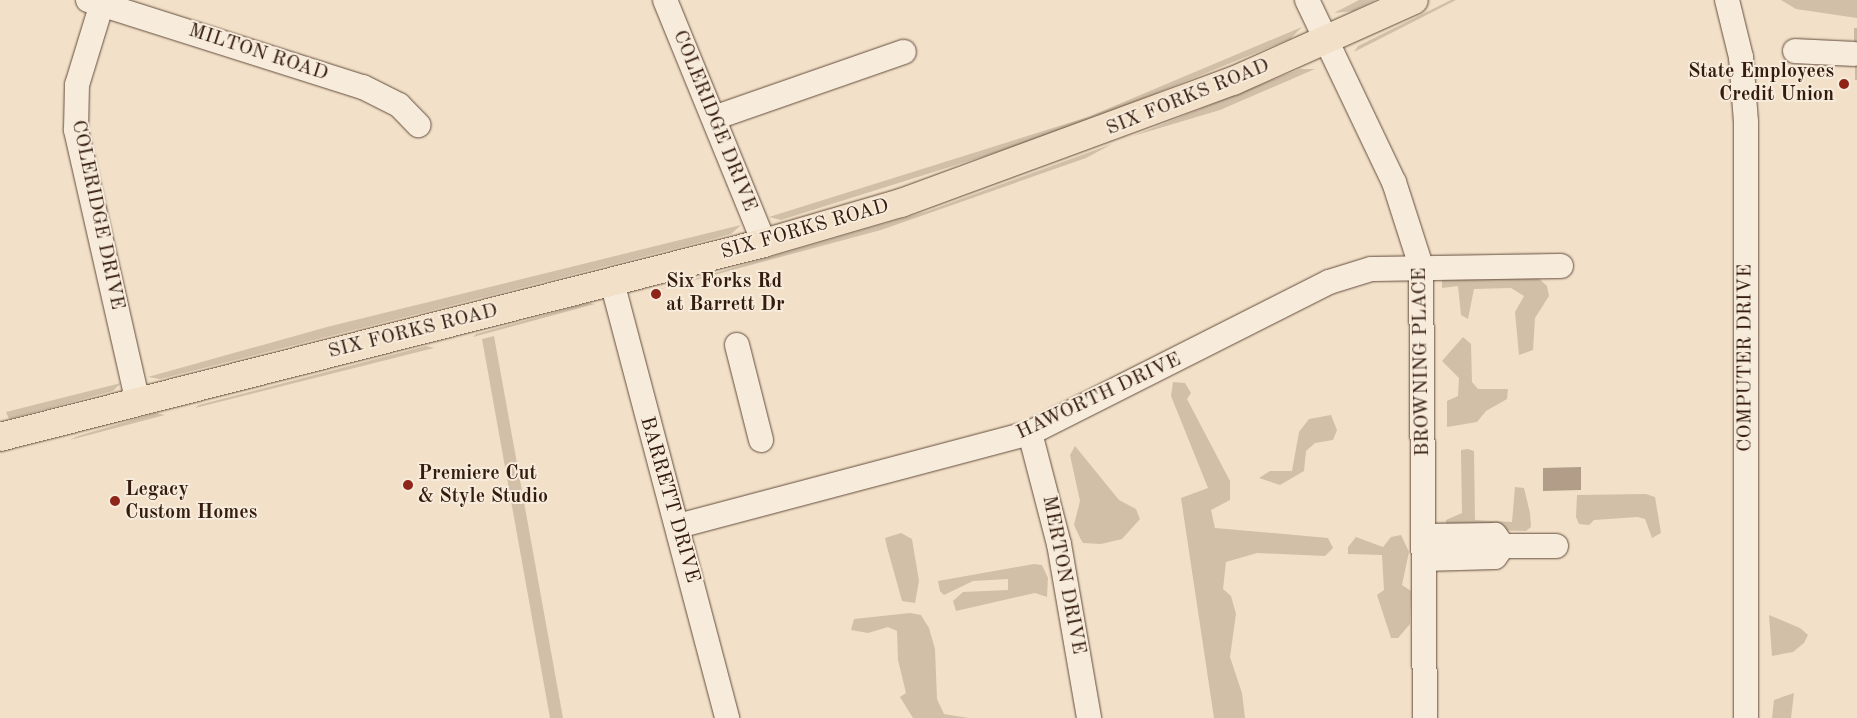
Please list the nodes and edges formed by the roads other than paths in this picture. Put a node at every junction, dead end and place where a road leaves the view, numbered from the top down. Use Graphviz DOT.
graph roads {
  1 [pos="666,0"];
  2 [pos="1307,0"];
  3 [pos="1414,0"];
  4 [pos="1727,0"];
  5 [pos="98,1"];
  6 [pos="1328,40"];
  7 [pos="1813,50"];
  8 [pos="904,52"];
  9 [pos="1854,54"];
  10 [pos="714,118"];
  11 [pos="418,125"];
  12 [pos="764,243"];
  13 [pos="1421,266"];
  14 [pos="1561,266"];
  15 [pos="612,282"];
  16 [pos="737,345"];
  17 [pos="138,402"];
  18 [pos="1030,433"];
  19 [pos="0,437"];
  20 [pos="761,440"];
  21 [pos="678,526"];
  22 [pos="1556,546"];
  23 [pos="1424,547"];
  24 [pos="727,718"];
  25 [pos="1089,718"];
  26 [pos="1425,718"];
  27 [pos="1746,718"];
  1 -- 10 [label="street, COLERIDGE DRIVE"];
  2 -- 6 [label="street, BROWNING PLACE"];
  3 -- 6 [label="main road, SIX FORKS ROAD"];
  4 -- 27 [label="street, COMPUTER DRIVE"];
  5 -- 11 [label="street, MILTON ROAD"];
  5 -- 17 [label="street, COLERIDGE DRIVE"];
  6 -- 12 [label="main road, SIX FORKS ROAD"];
  6 -- 13 [label="street, BROWNING PLACE"];
  7 -- 9 [label="street"];
  8 -- 10 [label="street"];
  10 -- 12 [label="street, COLERIDGE DRIVE"];
  12 -- 15 [label="main road, SIX FORKS ROAD"];
  13 -- 14 [label="street, HAWORTH DRIVE"];
  13 -- 18 [label="street, HAWORTH DRIVE"];
  13 -- 23 [label="street, BROWNING PLACE"];
  15 -- 17 [label="main road, SIX FORKS ROAD"];
  15 -- 21 [label="street, BARRETT DRIVE"];
  16 -- 20 [label="street"];
  17 -- 19 [label="main road, SIX FORKS ROAD"];
  18 -- 21 [label="street, HAWORTH DRIVE"];
  18 -- 25 [label="street, MERTON DRIVE"];
  21 -- 24 [label="street, BARRETT DRIVE"];
  22 -- 23 [label="street"];
  23 -- 26 [label="street, BROWNING PLACE"];
}
